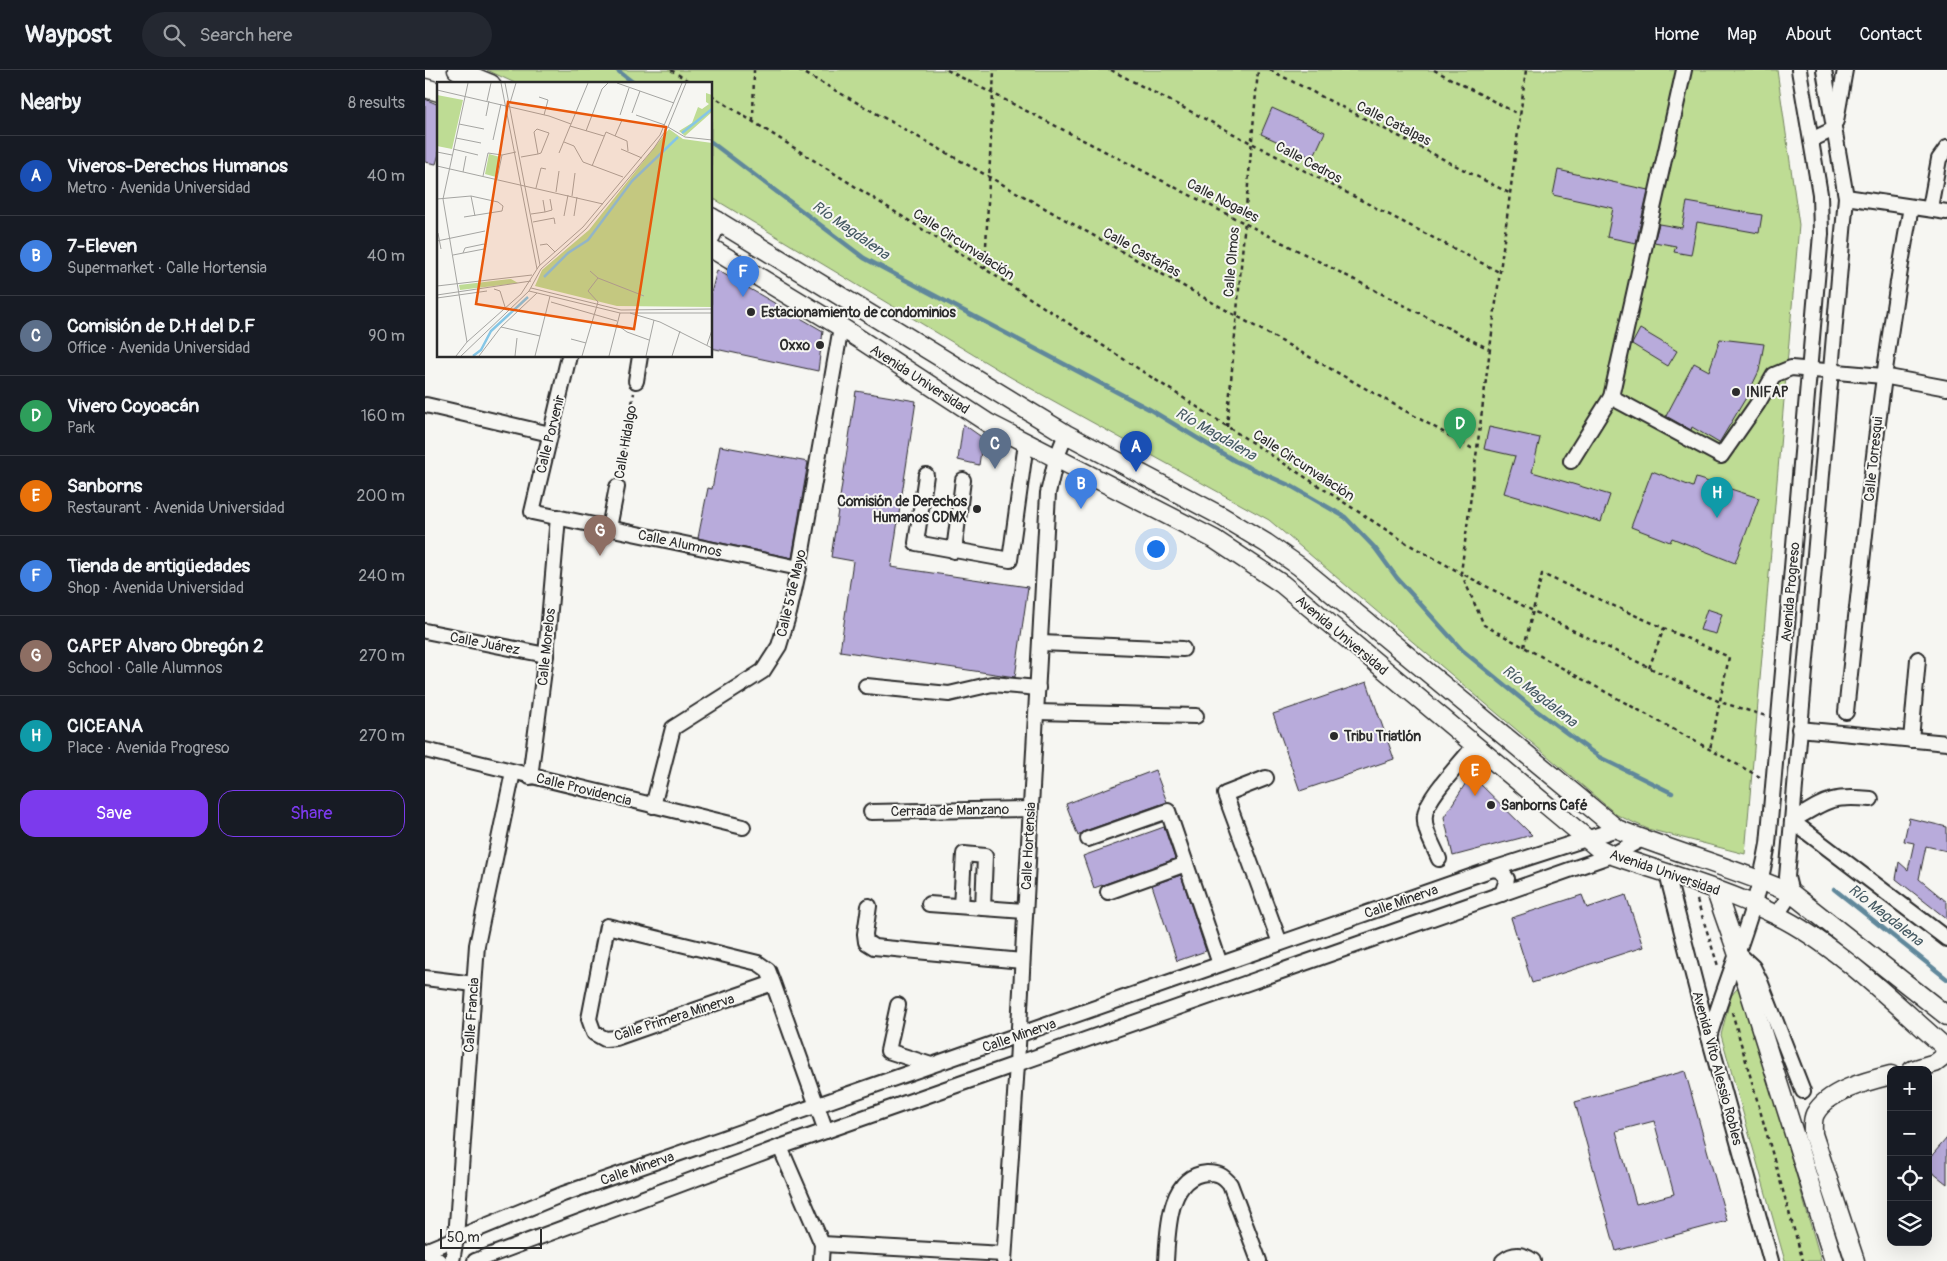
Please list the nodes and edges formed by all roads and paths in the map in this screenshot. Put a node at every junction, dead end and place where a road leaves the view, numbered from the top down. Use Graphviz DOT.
graph roads {
  1 [pos="457,70"];
  2 [pos="671,70"];
  3 [pos="754,70"];
  4 [pos="799,70"];
  5 [pos="947,70"];
  6 [pos="994,70"];
  7 [pos="1111,70"];
  8 [pos="1259,70"];
  9 [pos="1270,70"];
  10 [pos="1434,70"];
  11 [pos="1526,70"];
  12 [pos="1684,70"];
  13 [pos="1799,70"];
  14 [pos="1824,70"];
  15 [pos="1845,70"];
  16 [pos="486,82"];
  17 [pos="690,82"];
  18 [pos="993,94"];
  19 [pos="713,96"];
  20 [pos="1519,115"];
  21 [pos="753,121"];
  22 [pos="1834,129"];
  23 [pos="1811,140"];
  24 [pos="1252,143"];
  25 [pos="1947,148"];
  26 [pos="989,177"];
  27 [pos="1509,194"];
  28 [pos="1846,197"];
  29 [pos="1911,207"];
  30 [pos="1930,208"];
  31 [pos="1947,212"];
  32 [pos="1245,223"];
  33 [pos="713,224"];
  34 [pos="713,249"];
  35 [pos="985,269"];
  36 [pos="1499,272"];
  37 [pos="1237,316"];
  38 [pos="841,327"];
  39 [pos="1489,349"];
  40 [pos="569,358"];
  41 [pos="640,358"];
  42 [pos="1809,370"];
  43 [pos="1832,373"];
  44 [pos="1883,376"];
  45 [pos="636,381"];
  46 [pos="1947,388"];
  47 [pos="1611,397"];
  48 [pos="426,405"];
  49 [pos="1227,427"];
  50 [pos="550,434"];
  51 [pos="1067,434"];
  52 [pos="1025,443"];
  53 [pos="1475,450"];
  54 [pos="1056,459"];
  55 [pos="1571,461"];
  56 [pos="926,475"];
  57 [pos="963,480"];
  58 [pos="617,487"];
  59 [pos="532,512"];
  60 [pos="559,517"];
  61 [pos="1797,521"];
  62 [pos="1819,523"];
  63 [pos="609,528"];
  64 [pos="954,551"];
  65 [pos="799,568"];
  66 [pos="1461,573"];
  67 [pos="1533,611"];
  68 [pos="1664,628"];
  69 [pos="425,631"];
  70 [pos="1041,643"];
  71 [pos="1524,647"];
  72 [pos="1183,649"];
  73 [pos="545,655"];
  74 [pos="1918,659"];
  75 [pos="1649,668"];
  76 [pos="866,686"];
  77 [pos="1038,688"];
  78 [pos="1720,702"];
  79 [pos="1037,712"];
  80 [pos="1847,712"];
  81 [pos="1196,716"];
  82 [pos="1778,720"];
  83 [pos="1799,729"];
  84 [pos="1911,740"];
  85 [pos="1947,743"];
  86 [pos="1474,746"];
  87 [pos="1710,749"];
  88 [pos="425,750"];
  89 [pos="513,772"];
  90 [pos="530,776"];
  91 [pos="1266,778"];
  92 [pos="1772,784"];
  93 [pos="1871,799"];
  94 [pos="653,806"];
  95 [pos="1030,809"];
  96 [pos="871,812"];
  97 [pos="1792,820"];
  98 [pos="743,826"];
  99 [pos="1617,829"];
  100 [pos="1585,838"];
  101 [pos="1088,839"];
  102 [pos="1641,839"];
  103 [pos="1612,855"];
  104 [pos="1439,859"];
  105 [pos="1186,864"];
  106 [pos="1493,869"];
  107 [pos="1667,874"];
  108 [pos="1762,880"];
  109 [pos="1691,882"];
  110 [pos="1715,889"];
  111 [pos="1107,892"];
  112 [pos="1791,892"];
  113 [pos="1502,894"];
  114 [pos="929,904"];
  115 [pos="869,906"];
  116 [pos="961,906"];
  117 [pos="1753,906"];
  118 [pos="983,908"];
  119 [pos="1025,911"];
  120 [pos="1777,915"];
  121 [pos="1947,939"];
  122 [pos="1280,943"];
  123 [pos="1737,952"];
  124 [pos="1023,961"];
  125 [pos="1220,964"];
  126 [pos="425,978"];
  127 [pos="773,983"];
  128 [pos="474,984"];
  129 [pos="1724,986"];
  130 [pos="898,1006"];
  131 [pos="1947,1016"];
  132 [pos="1019,1035"];
  133 [pos="1709,1037"];
  134 [pos="1947,1049"];
  135 [pos="1947,1054"];
  136 [pos="1017,1064"];
  137 [pos="931,1065"];
  138 [pos="1925,1066"];
  139 [pos="1887,1076"];
  140 [pos="1803,1091"];
  141 [pos="817,1105"];
  142 [pos="827,1131"];
  143 [pos="780,1147"];
  144 [pos="456,1238"];
  145 [pos="822,1244"];
  146 [pos="425,1251"];
  147 [pos="1004,1258"];
  148 [pos="439,1261"];
  149 [pos="452,1261"];
  150 [pos="475,1261"];
  151 [pos="821,1261"];
  152 [pos="1166,1261"];
  153 [pos="1259,1261"];
  154 [pos="1503,1261"];
  155 [pos="1533,1261"];
  156 [pos="1771,1261"];
  157 [pos="1803,1261"];
  158 [pos="1834,1261"];
  159 [pos="1855,1261"];
  1 -- 16 [label="main road"];
  2 -- 17 [label="path"];
  3 -- 21 [label="path"];
  4 -- 26 [label="path, Calle Castañas"];
  5 -- 18 [label="path, Calle Nogales"];
  6 -- 18 [label="path"];
  7 -- 24 [label="path, Calle Cedros"];
  8 -- 24 [label="path, Calle Olmos"];
  9 -- 27 [label="path, Calle Catalpas"];
  10 -- 20 [label="path"];
  11 -- 20 [label="path"];
  12 -- 47 [label="street"];
  13 -- 23 [label="street, Avenida Progreso"];
  14 -- 22 [label="street"];
  15 -- 22 [label="street, Avenida Progreso"];
  18 -- 26 [label="path"];
  18 -- 32 [label="path, Calle Nogales"];
  19 -- 21 [label="path, Calle Circunvalación"];
  20 -- 27 [label="path"];
  21 -- 35 [label="path, Calle Circunvalación"];
  22 -- 23 [label="street"];
  22 -- 28 [label="street, Avenida Progreso"];
  23 -- 42 [label="street, Avenida Progreso"];
  24 -- 32 [label="path, Calle Olmos"];
  24 -- 36 [label="path, Calle Cedros"];
  25 -- 30 [label="street"];
  26 -- 35 [label="path"];
  26 -- 37 [label="path, Calle Castañas"];
  27 -- 36 [label="path"];
  28 -- 29 [label="street"];
  28 -- 43 [label="street, Avenida Progreso"];
  29 -- 30 [label="street"];
  29 -- 44 [label="street, Calle Torresqui"];
  30 -- 31 [label="street"];
  32 -- 37 [label="path, Calle Olmos"];
  32 -- 39 [label="path, Calle Nogales"];
  33 -- 51 [label="main road, Avenida Universidad"];
  34 -- 38 [label="main road, Avenida Universidad"];
  35 -- 49 [label="path, Calle Circunvalación"];
  36 -- 39 [label="path"];
  37 -- 49 [label="path, Calle Olmos"];
  37 -- 53 [label="path, Calle Castañas"];
  38 -- 52 [label="main road, Avenida Universidad"];
  38 -- 65 [label="street, Calle 5 de Mayo"];
  39 -- 53 [label="path"];
  40 -- 50 [label="street, Calle Porvenir"];
  41 -- 45 [label="street"];
  42 -- 43 [label="street"];
  42 -- 47 [label="street"];
  42 -- 61 [label="street, Avenida Progreso"];
  43 -- 44 [label="street"];
  43 -- 62 [label="street, Avenida Progreso"];
  44 -- 46 [label="street"];
  44 -- 80 [label="street, Calle Torresqui"];
  45 -- 58 [label="path, Calle Hidalgo"];
  47 -- 55 [label="street"];
  48 -- 50 [label="street"];
  49 -- 66 [label="path, Calle Circunvalación"];
  50 -- 59 [label="street, Calle Porvenir"];
  51 -- 54 [label="street, Calle Hortensia"];
  51 -- 99 [label="main road, Avenida Universidad"];
  52 -- 54 [label="main road, Avenida Universidad"];
  52 -- 64 [label="street"];
  53 -- 66 [label="path"];
  54 -- 70 [label="street, Calle Hortensia"];
  54 -- 86 [label="main road, Avenida Universidad"];
  56 -- 64 [label="street"];
  57 -- 64 [label="street"];
  58 -- 63 [label="street, Calle Hidalgo"];
  59 -- 60 [label="street, Calle Alumnos"];
  60 -- 63 [label="street, Calle Alumnos"];
  60 -- 73 [label="street, Calle Morelos"];
  61 -- 62 [label="street"];
  61 -- 82 [label="street, Avenida Progreso"];
  62 -- 83 [label="street, Avenida Progreso"];
  63 -- 65 [label="street, Calle Alumnos"];
  65 -- 94 [label="street, Calle 5 de Mayo"];
  66 -- 67 [label="path, Calle Circunvalación"];
  66 -- 71 [label="path"];
  67 -- 68 [label="path"];
  67 -- 71 [label="path"];
  67 -- 75 [label="path, Calle Circunvalación"];
  68 -- 75 [label="path"];
  68 -- 78 [label="path"];
  69 -- 73 [label="street, Calle Juárez"];
  70 -- 72 [label="street"];
  70 -- 77 [label="street, Calle Hortensia"];
  71 -- 87 [label="path"];
  73 -- 90 [label="street, Calle Morelos"];
  74 -- 84 [label="street"];
  75 -- 78 [label="path, Calle Circunvalación"];
  76 -- 77 [label="street"];
  77 -- 79 [label="street, Calle Hortensia"];
  78 -- 82 [label="path, Calle Circunvalación"];
  78 -- 87 [label="path"];
  79 -- 81 [label="street"];
  79 -- 95 [label="street, Calle Hortensia"];
  82 -- 92 [label="street, Avenida Progreso"];
  83 -- 84 [label="street"];
  83 -- 97 [label="street, Avenida Progreso"];
  84 -- 85 [label="street"];
  86 -- 100 [label="main road, Avenida Universidad"];
  86 -- 104 [label="street"];
  87 -- 92 [label="path"];
  88 -- 89 [label="street, Calle Providencia"];
  89 -- 90 [label="street, Calle Providencia"];
  89 -- 128 [label="street, Calle Francia"];
  90 -- 94 [label="street, Calle Providencia"];
  91 -- 122 [label="street"];
  92 -- 108 [label="street, Avenida Progreso"];
  93 -- 97 [label="street"];
  94 -- 98 [label="street, Calle Providencia"];
  95 -- 96 [label="street, Cerrada de Manzano"];
  95 -- 119 [label="street, Calle Hortensia"];
  97 -- 112 [label="street, Avenida Progreso"];
  97 -- 121 [label="street"];
  99 -- 100 [label="street, Calle Minerva"];
  99 -- 102 [label="main road, Avenida Universidad"];
  100 -- 103 [label="main road, Avenida Universidad"];
  100 -- 106 [label="street, Calle Minerva"];
  101 -- 105 [label="street"];
  102 -- 103 [label="street, Calle Minerva"];
  102 -- 108 [label="main road, Avenida Universidad"];
  103 -- 107 [label="main road, Avenida Universidad"];
  103 -- 113 [label="street, Calle Minerva"];
  105 -- 111 [label="street"];
  105 -- 125 [label="street"];
  106 -- 113 [label="street"];
  106 -- 122 [label="street, Calle Minerva"];
  107 -- 109 [label="main road, Avenida Universidad"];
  107 -- 133 [label="street, Avenida Vito Alessio Robles"];
  108 -- 112 [label="main road, Avenida Universidad"];
  108 -- 117 [label="street, Avenida Progreso"];
  109 -- 110 [label="main road, Avenida Universidad"];
  109 -- 129 [label="path"];
  110 -- 117 [label="main road, Avenida Universidad"];
  110 -- 123 [label="main road"];
  112 -- 120 [label="street"];
  112 -- 131 [label="main road, Avenida Universidad"];
  113 -- 136 [label="street, Calle Minerva"];
  114 -- 116 [label="street"];
  115 -- 124 [label="street"];
  116 -- 118 [label="street"];
  116 -- 118 [label="street"];
  117 -- 120 [label="main road, Avenida Universidad"];
  117 -- 123 [label="street, Avenida Progreso"];
  118 -- 119 [label="street"];
  119 -- 124 [label="street, Calle Hortensia"];
  120 -- 134 [label="main road, Avenida Universidad"];
  122 -- 125 [label="street, Calle Minerva"];
  123 -- 129 [label="street, Avenida Progreso"];
  123 -- 140 [label="street"];
  123 -- 158 [label="main road"];
  124 -- 132 [label="street, Calle Hortensia"];
  125 -- 132 [label="street, Calle Minerva"];
  126 -- 128 [label="street"];
  127 -- 127 [label="street, Calle Primera Minerva"];
  127 -- 141 [label="street, Calle Primera Minerva"];
  128 -- 144 [label="street, Calle Francia"];
  129 -- 133 [label="street, Avenida Progreso"];
  129 -- 157 [label="path"];
  130 -- 137 [label="street"];
  132 -- 136 [label="street, Calle Hortensia"];
  132 -- 137 [label="street, Calle Minerva"];
  133 -- 156 [label="street, Avenida Vito Alessio Robles"];
  135 -- 138 [label="main road"];
  136 -- 142 [label="street, Calle Minerva"];
  136 -- 147 [label="street, Calle Hortensia"];
  137 -- 141 [label="street, Calle Minerva"];
  139 -- 159 [label="main road"];
  141 -- 142 [label="street, Calle Primera Minerva"];
  141 -- 144 [label="street, Calle Minerva"];
  142 -- 143 [label="street, Calle Minerva"];
  143 -- 145 [label="street"];
  143 -- 150 [label="street, Calle Minerva"];
  144 -- 146 [label="street, Calle Minerva"];
  144 -- 149 [label="street, Calle Francia"];
  145 -- 147 [label="street"];
  145 -- 151 [label="street"];
  146 -- 148 [label="street"];
  152 -- 153 [label="street"];
  154 -- 155 [label="street"];
}
